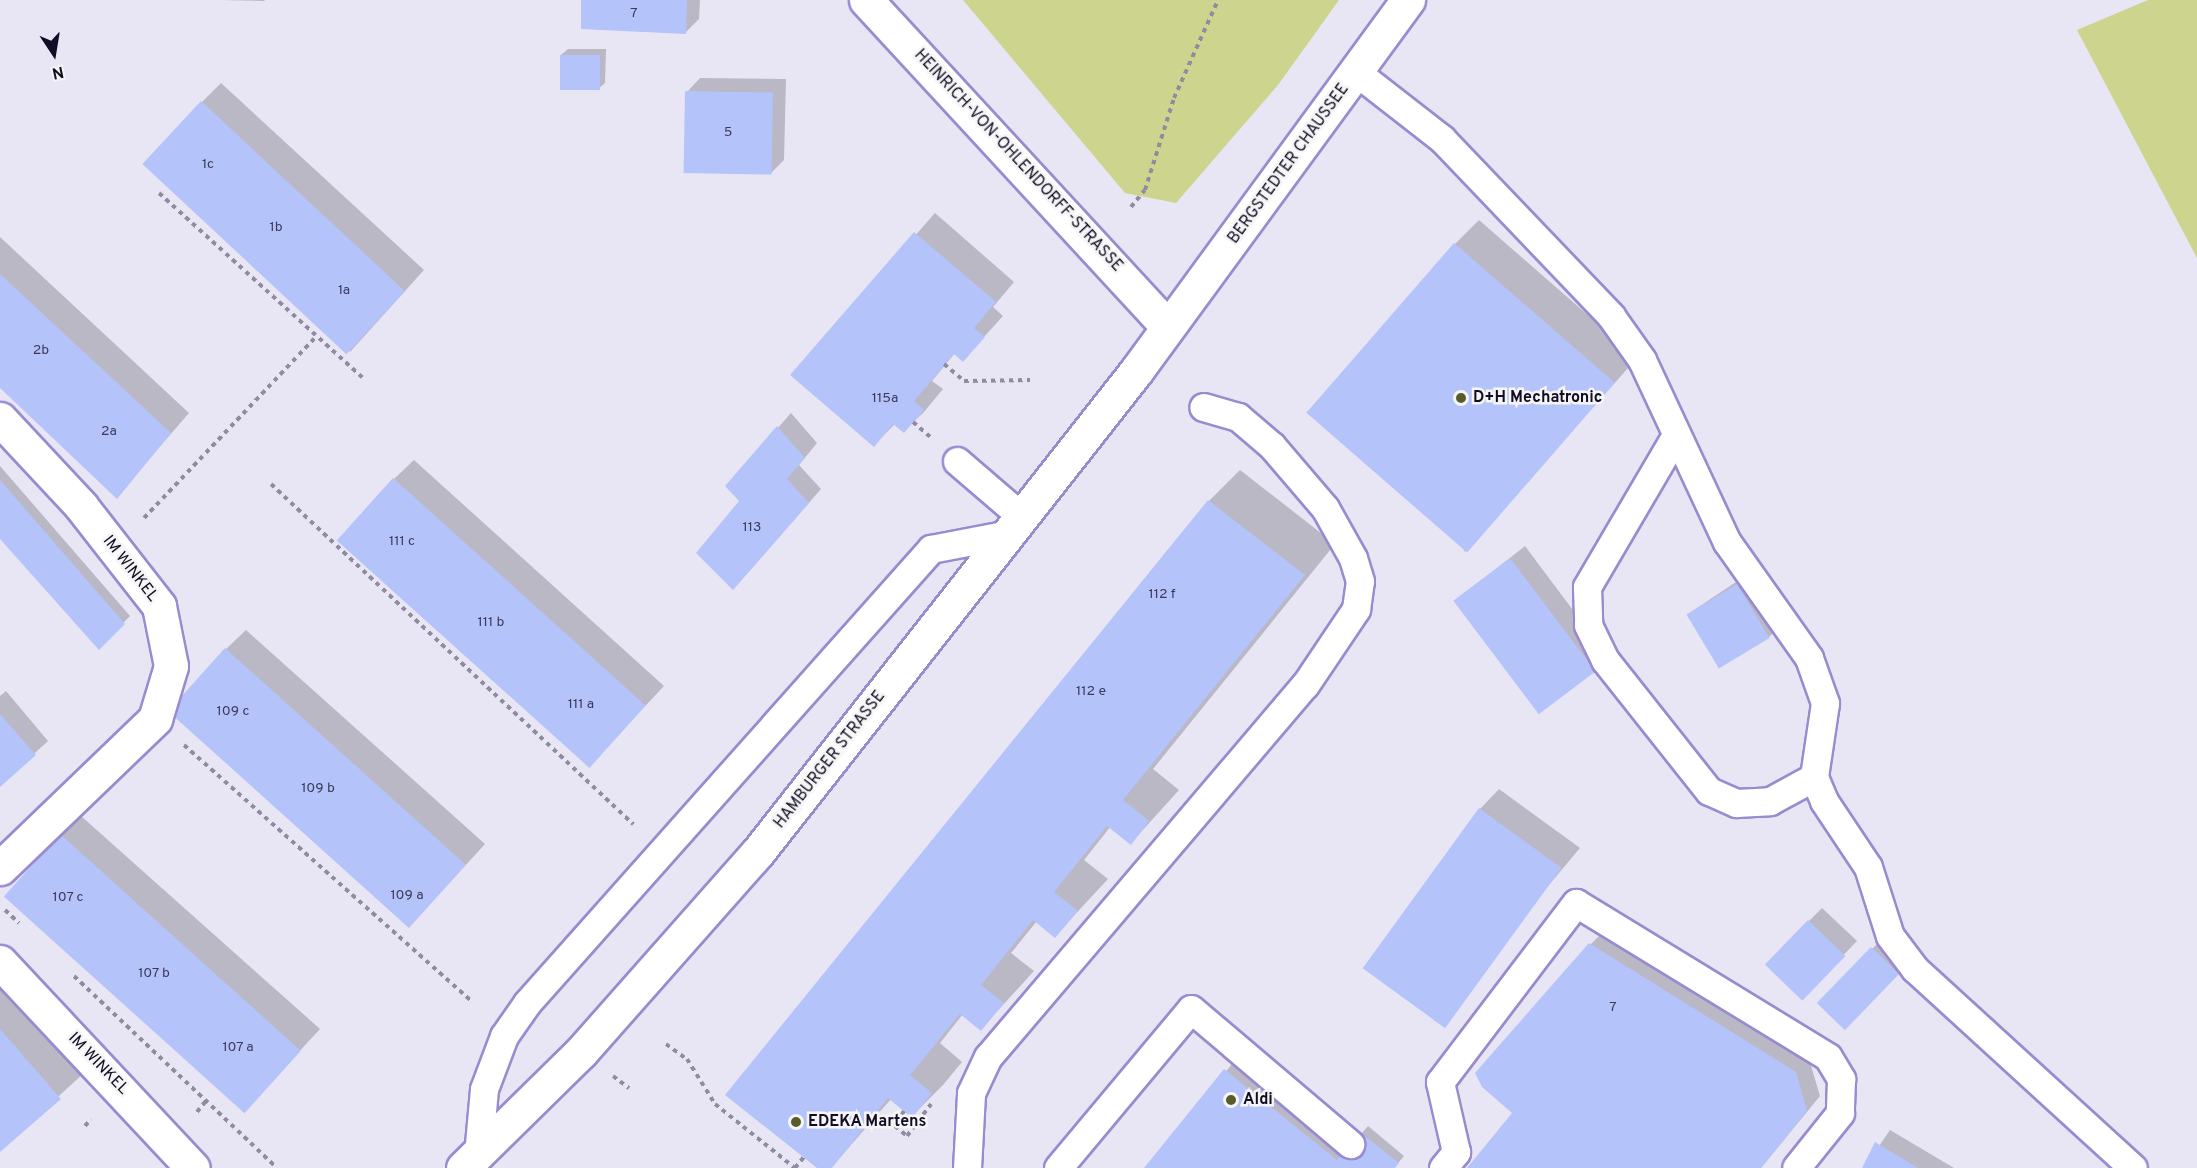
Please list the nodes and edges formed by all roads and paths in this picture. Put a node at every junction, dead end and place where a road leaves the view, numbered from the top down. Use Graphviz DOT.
graph roads {
  1 [pos="866,0"];
  2 [pos="1218,0"];
  3 [pos="1408,0"];
  4 [pos="1356,72"];
  5 [pos="159,193"];
  6 [pos="1131,207"];
  7 [pos="1167,326"];
  8 [pos="317,336"];
  9 [pos="944,364"];
  10 [pos="363,378"];
  11 [pos="1030,380"];
  12 [pos="1203,407"];
  13 [pos="0,419"];
  14 [pos="1676,435"];
  15 [pos="957,461"];
  16 [pos="271,484"];
  17 [pos="1015,526"];
  18 [pos="114,549"];
  19 [pos="155,719"];
  20 [pos="1814,777"];
  21 [pos="633,824"];
  22 [pos="0,868"];
  23 [pos="0,905"];
  24 [pos="22,926"];
  25 [pos="0,962"];
  26 [pos="70,972"];
  27 [pos="470,1000"];
  28 [pos="666,1044"];
  29 [pos="938,1096"];
  30 [pos="904,1111"];
  31 [pos="1350,1144"];
  32 [pos="804,1157"];
  33 [pos="476,1164"];
  34 [pos="193,1168"];
  35 [pos="277,1168"];
  36 [pos="795,1168"];
  37 [pos="967,1168"];
  38 [pos="1058,1168"];
  39 [pos="1443,1168"];
  40 [pos="1796,1168"];
  41 [pos="2133,1168"];
  1 -- 7 [label="main road, HEINRICH-VON-OHLENDORFF-STRASSE"];
  2 -- 6 [label="path"];
  3 -- 4 [label="main road, BERGSTEDTER CHAUSSEE"];
  4 -- 7 [label="main road, BERGSTEDTER CHAUSSEE"];
  4 -- 14 [label="lane"];
  5 -- 8 [label="path"];
  7 -- 17 [label="main road, HAMBURGER STRASSE"];
  8 -- 10 [label="path"];
  8 -- 18 [label="path"];
  9 -- 11 [label="path"];
  12 -- 37 [label="lane"];
  13 -- 18 [label="main road, IM WINKEL"];
  14 -- 20 [label="lane"];
  14 -- 20 [label="lane"];
  15 -- 17 [label="lane"];
  16 -- 21 [label="path"];
  17 -- 33 [label="main road, HAMBURGER STRASSE"];
  17 -- 33 [label="lane"];
  18 -- 19 [label="main road, IM WINKEL"];
  19 -- 22 [label="main road, IM WINKEL"];
  19 -- 27 [label="path"];
  20 -- 41 [label="lane"];
  23 -- 24 [label="path"];
  25 -- 34 [label="main road, IM WINKEL"];
  26 -- 35 [label="path"];
  28 -- 36 [label="path"];
  29 -- 30 [label="path"];
  31 -- 38 [label="lane"];
  32 -- 36 [label="path"];
  39 -- 40 [label="lane"];
}
